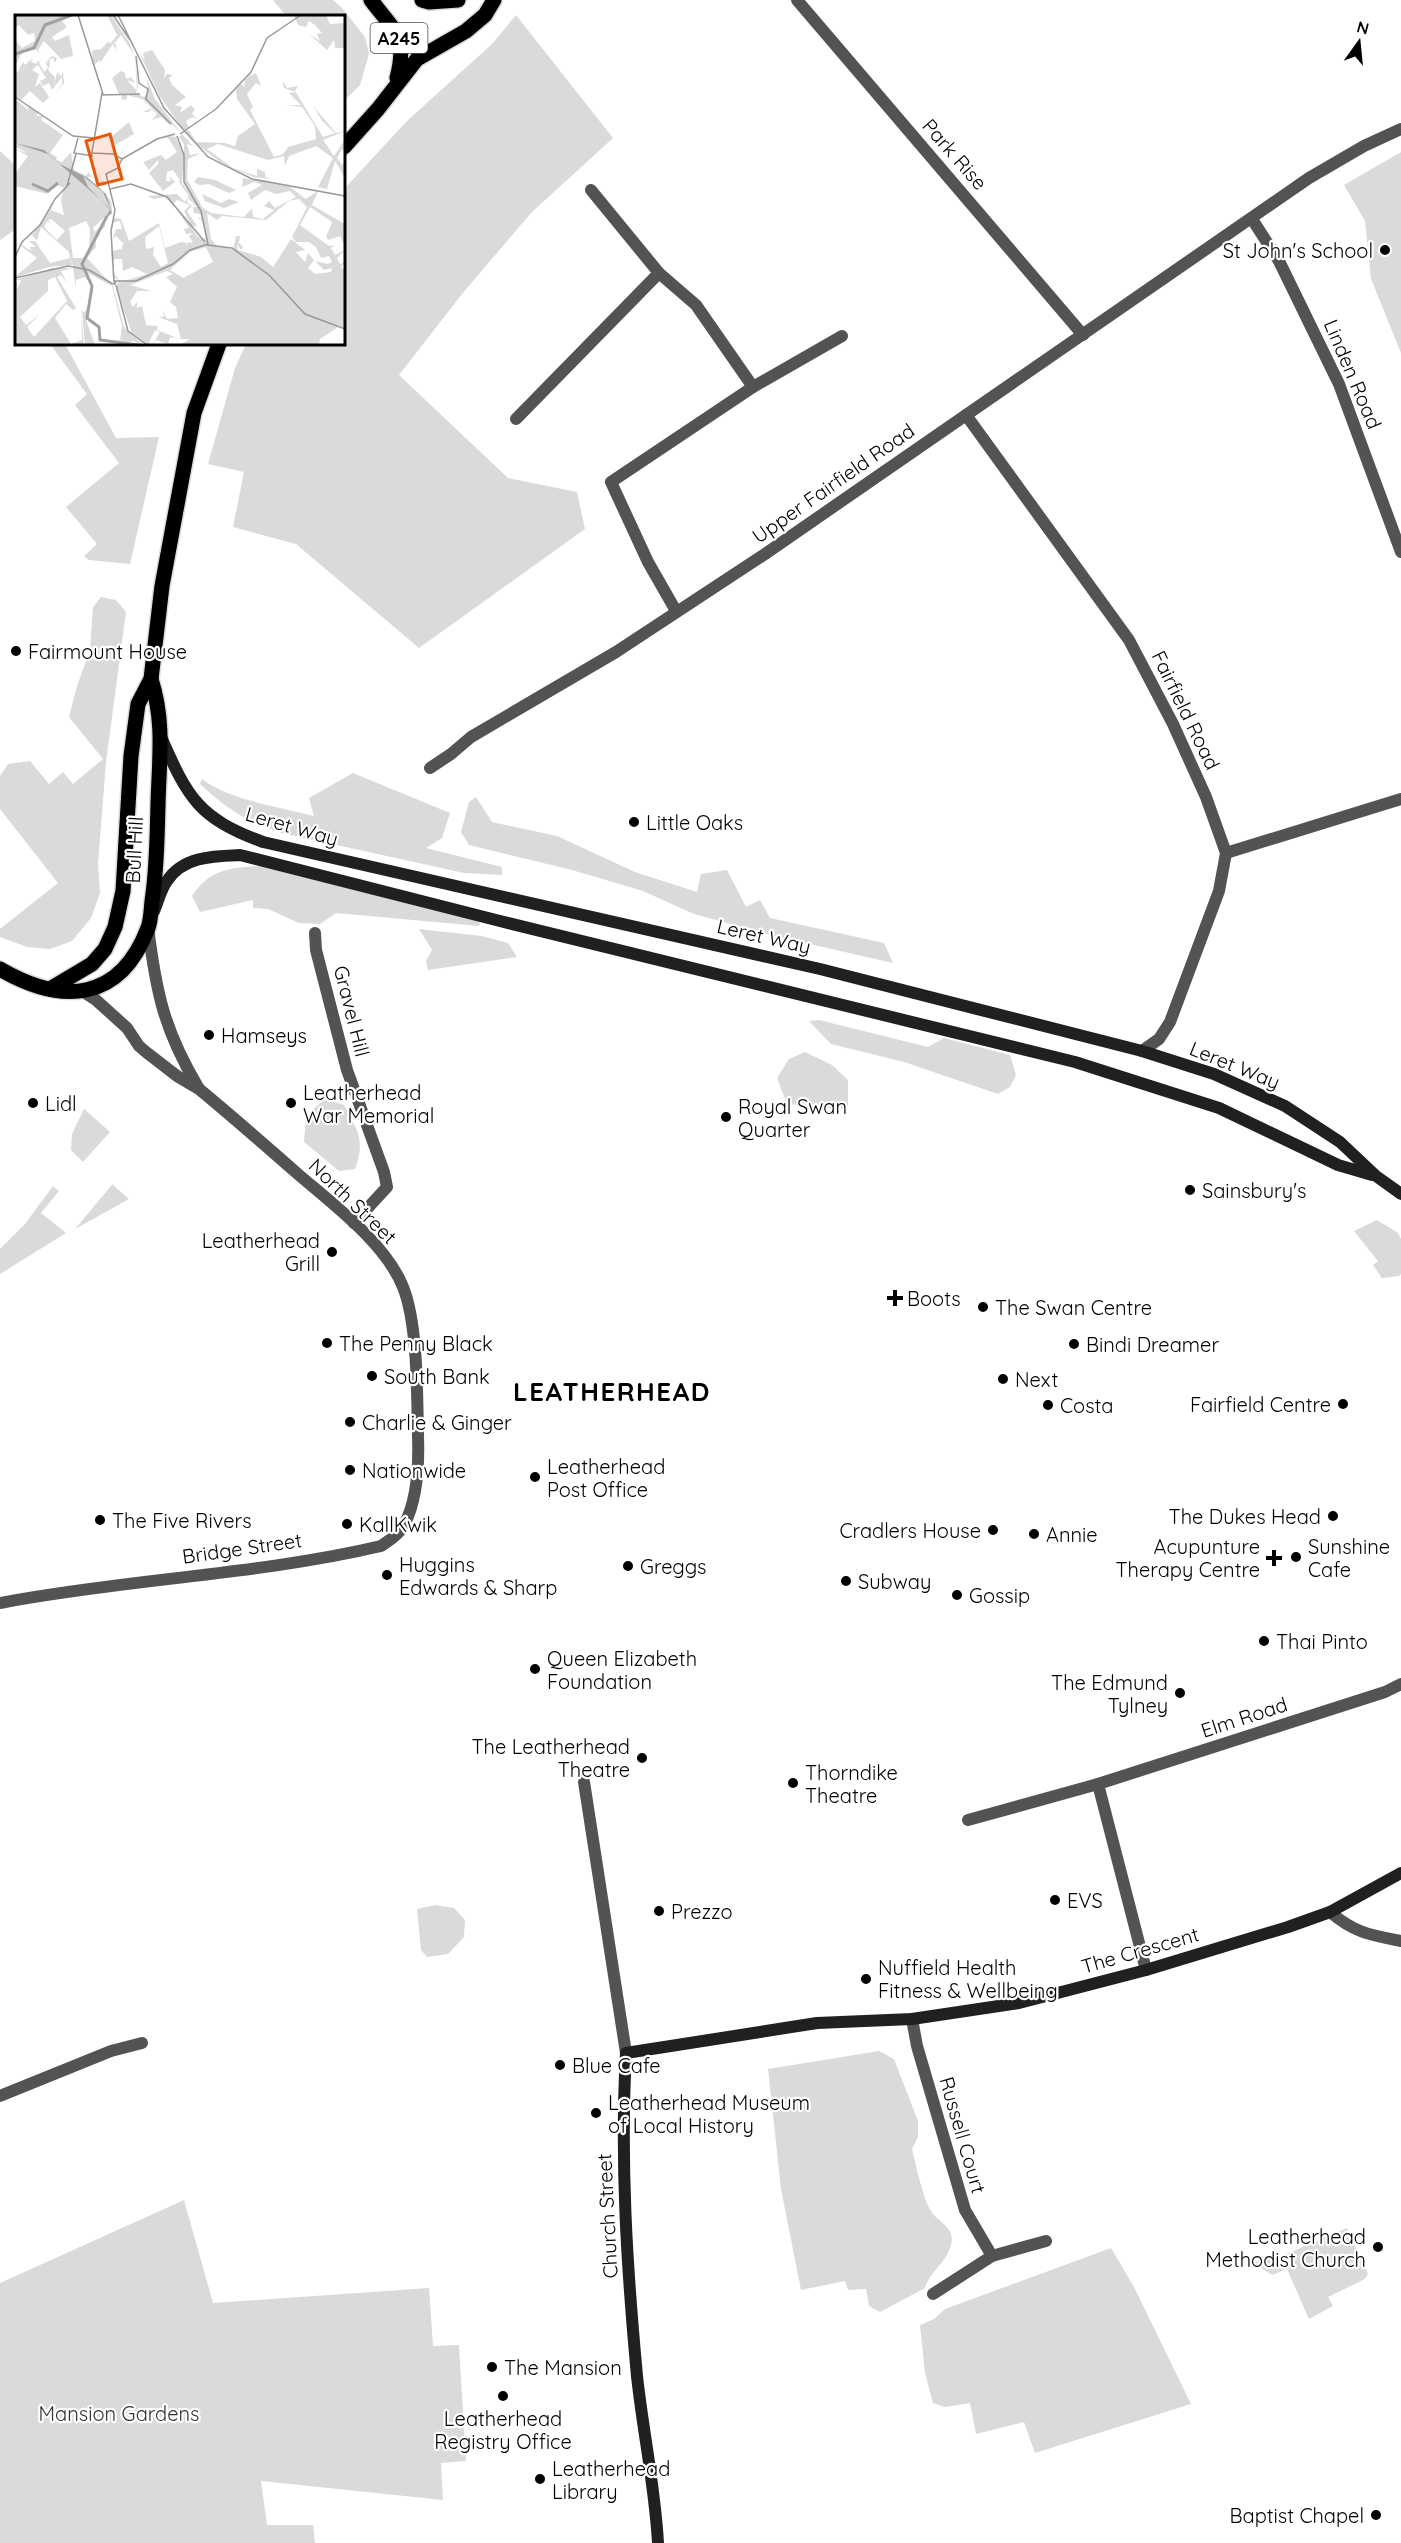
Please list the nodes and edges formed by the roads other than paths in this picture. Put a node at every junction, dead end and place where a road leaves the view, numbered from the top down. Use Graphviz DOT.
graph roads {
  1 [pos="371,0"];
  2 [pos="422,0"];
  3 [pos="458,0"];
  4 [pos="494,0"];
  5 [pos="797,0"];
  6 [pos="396,84"];
  7 [pos="1401,129"];
  8 [pos="345,146"];
  9 [pos="591,190"];
  10 [pos="1252,219"];
  11 [pos="658,273"];
  12 [pos="1083,335"];
  13 [pos="842,336"];
  14 [pos="219,345"];
  15 [pos="753,387"];
  16 [pos="966,415"];
  17 [pos="516,419"];
  18 [pos="1401,552"];
  19 [pos="676,611"];
  20 [pos="151,679"];
  21 [pos="161,736"];
  22 [pos="430,768"];
  23 [pos="1401,799"];
  24 [pos="1226,853"];
  25 [pos="148,927"];
  26 [pos="315,933"];
  27 [pos="0,969"];
  28 [pos="50,989"];
  29 [pos="82,991"];
  30 [pos="1142,1051"];
  31 [pos="199,1089"];
  32 [pos="1376,1176"];
  33 [pos="1401,1194"];
  34 [pos="354,1223"];
  35 [pos="418,1449"];
  36 [pos="0,1603"];
  37 [pos="1401,1684"];
  38 [pos="584,1782"];
  39 [pos="1098,1784"];
  40 [pos="968,1820"];
  41 [pos="1401,1873"];
  42 [pos="1330,1912"];
  43 [pos="1401,1941"];
  44 [pos="1146,1970"];
  45 [pos="912,2019"];
  46 [pos="142,2043"];
  47 [pos="626,2053"];
  48 [pos="0,2096"];
  49 [pos="1046,2241"];
  50 [pos="992,2256"];
  51 [pos="933,2294"];
  52 [pos="658,2543"];
  1 -- 6 [label="main road, A245"];
  2 -- 3 [label="main road, A245"];
  4 -- 6 [label="main road"];
  5 -- 12 [label="street, Park Rise"];
  6 -- 8 [label="main road"];
  7 -- 10 [label="street, Upper Fairfield Road"];
  9 -- 11 [label="street"];
  10 -- 12 [label="street, Upper Fairfield Road"];
  10 -- 18 [label="street, Linden Road"];
  11 -- 15 [label="street"];
  11 -- 17 [label="street"];
  12 -- 16 [label="street, Upper Fairfield Road"];
  13 -- 15 [label="street"];
  14 -- 20 [label="main road, Bull Hill"];
  15 -- 19 [label="street"];
  16 -- 19 [label="street, Upper Fairfield Road"];
  16 -- 24 [label="street, Fairfield Road"];
  19 -- 22 [label="street, Upper Fairfield Road"];
  20 -- 21 [label="main road, Bull Hill"];
  20 -- 28 [label="main road, Bull Hill"];
  21 -- 25 [label="main road, Bull Hill"];
  21 -- 30 [label="main road, Leret Way"];
  23 -- 24 [label="street"];
  24 -- 30 [label="street"];
  25 -- 29 [label="main road, Bull Hill"];
  25 -- 31 [label="street, North Street"];
  25 -- 32 [label="main road, Leret Way"];
  26 -- 34 [label="street, Gravel Hill"];
  27 -- 28 [label="main road"];
  28 -- 29 [label="main road"];
  29 -- 31 [label="street, North Street"];
  30 -- 32 [label="main road, Leret Way"];
  31 -- 34 [label="street, North Street"];
  32 -- 33 [label="main road, Leret Way"];
  34 -- 35 [label="street, North Street"];
  35 -- 36 [label="street, Bridge Street"];
  37 -- 39 [label="street, Elm Road"];
  38 -- 47 [label="street, Church Street"];
  39 -- 40 [label="street, Elm Road"];
  39 -- 44 [label="street"];
  41 -- 42 [label="main road, The Crescent"];
  42 -- 43 [label="street"];
  42 -- 44 [label="main road, The Crescent"];
  44 -- 45 [label="main road, The Crescent"];
  45 -- 47 [label="main road, The Crescent"];
  45 -- 50 [label="street, Russell Court"];
  46 -- 48 [label="street"];
  47 -- 52 [label="main road, Church Street"];
  49 -- 50 [label="street"];
  50 -- 51 [label="street"];
}
